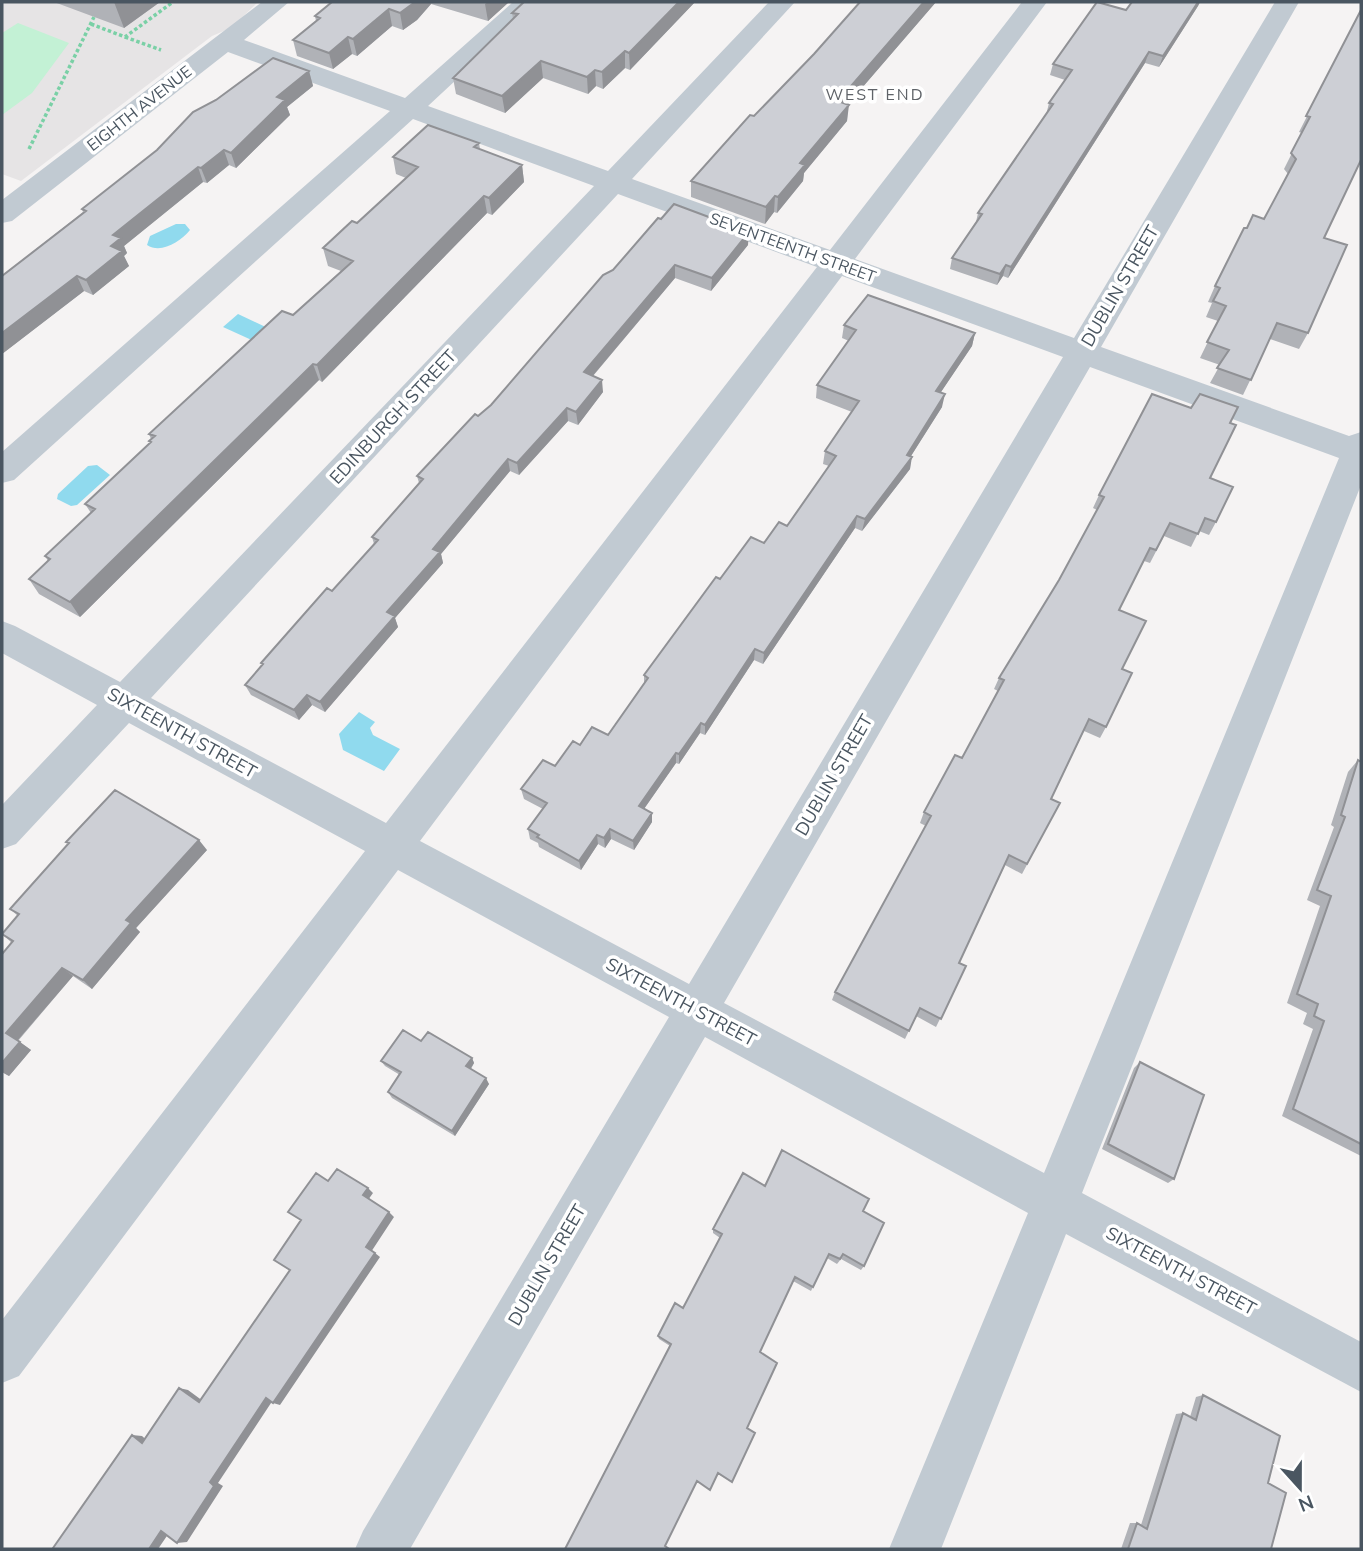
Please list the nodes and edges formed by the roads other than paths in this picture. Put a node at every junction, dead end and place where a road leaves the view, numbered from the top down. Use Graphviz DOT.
graph roads {
  1 [pos="277,2"];
  2 [pos="528,2"];
  3 [pos="783,2"];
  4 [pos="1035,2"];
  5 [pos="1287,2"];
  6 [pos="225,42"];
  7 [pos="409,109"];
  8 [pos="614,182"];
  9 [pos="2,214"];
  10 [pos="835,262"];
  11 [pos="1082,352"];
  12 [pos="1360,450"];
  13 [pos="2,471"];
  14 [pos="2,636"];
  15 [pos="124,701"];
  16 [pos="2,832"];
  17 [pos="390,847"];
  18 [pos="697,1010"];
  19 [pos="1055,1203"];
  20 [pos="2,1359"];
  21 [pos="1361,1368"];
  22 [pos="381,1549"];
  23 [pos="915,1549"];
  1 -- 6 [label="street, EIGHTH AVENUE"];
  2 -- 7 [label="street"];
  3 -- 8 [label="street, EDINBURGH STREET"];
  4 -- 10 [label="street"];
  5 -- 11 [label="street, DUBLIN STREET"];
  6 -- 7 [label="street, SEVENTEENTH STREET"];
  6 -- 9 [label="street, EIGHTH AVENUE"];
  7 -- 8 [label="street, SEVENTEENTH STREET"];
  7 -- 13 [label="street"];
  8 -- 10 [label="street, SEVENTEENTH STREET"];
  8 -- 15 [label="street, EDINBURGH STREET"];
  10 -- 11 [label="street, SEVENTEENTH STREET"];
  10 -- 17 [label="street"];
  11 -- 12 [label="street, SEVENTEENTH STREET"];
  11 -- 18 [label="street, DUBLIN STREET"];
  12 -- 19 [label="street"];
  14 -- 15 [label="street, SIXTEENTH STREET"];
  15 -- 16 [label="street, EDINBURGH STREET"];
  15 -- 17 [label="street, SIXTEENTH STREET"];
  17 -- 18 [label="street, SIXTEENTH STREET"];
  17 -- 20 [label="street"];
  18 -- 19 [label="street, SIXTEENTH STREET"];
  18 -- 22 [label="street, DUBLIN STREET"];
  19 -- 21 [label="street, SIXTEENTH STREET"];
  19 -- 23 [label="street"];
}
